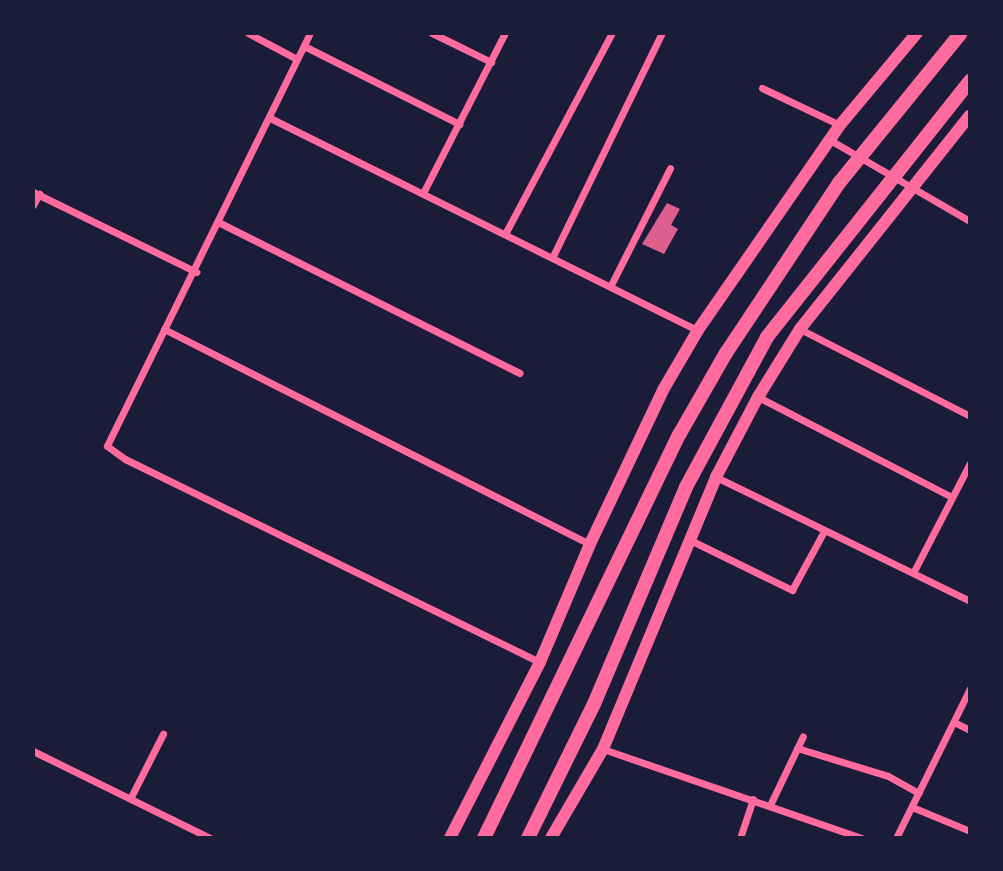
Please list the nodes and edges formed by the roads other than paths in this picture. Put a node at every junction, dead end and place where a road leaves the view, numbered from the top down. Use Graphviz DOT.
graph roads {
  1 [pos="248,33"];
  2 [pos="310,33"];
  3 [pos="432,33"];
  4 [pos="505,33"];
  5 [pos="612,33"];
  6 [pos="662,33"];
  7 [pos="917,33"];
  8 [pos="961,33"];
  9 [pos="304,46"];
  10 [pos="297,59"];
  11 [pos="491,62"];
  12 [pos="970,81"];
  13 [pos="762,88"];
  14 [pos="970,115"];
  15 [pos="270,118"];
  16 [pos="459,124"];
  17 [pos="840,125"];
  18 [pos="830,141"];
  19 [pos="670,168"];
  20 [pos="424,191"];
  21 [pos="912,191"];
  22 [pos="36,193"];
  23 [pos="33,205"];
  24 [pos="970,221"];
  25 [pos="220,223"];
  26 [pos="506,232"];
  27 [pos="553,256"];
  28 [pos="196,272"];
  29 [pos="611,285"];
  30 [pos="164,329"];
  31 [pos="800,329"];
  32 [pos="698,330"];
  33 [pos="519,373"];
  34 [pos="758,397"];
  35 [pos="970,416"];
  36 [pos="969,466"];
  37 [pos="716,477"];
  38 [pos="952,497"];
  39 [pos="824,531"];
  40 [pos="690,540"];
  41 [pos="590,544"];
  42 [pos="913,573"];
  43 [pos="970,601"];
  44 [pos="540,662"];
  45 [pos="970,688"];
  46 [pos="954,722"];
  47 [pos="970,730"];
  48 [pos="163,734"];
  49 [pos="803,736"];
  50 [pos="797,748"];
  51 [pos="603,749"];
  52 [pos="33,751"];
  53 [pos="919,793"];
  54 [pos="131,797"];
  55 [pos="753,799"];
  56 [pos="770,805"];
  57 [pos="912,807"];
  58 [pos="970,831"];
  59 [pos="211,838"];
  60 [pos="450,838"];
  61 [pos="484,838"];
  62 [pos="528,838"];
  63 [pos="551,838"];
  64 [pos="740,838"];
  65 [pos="862,838"];
  66 [pos="896,838"];
  1 -- 10 [label="street"];
  2 -- 9 [label="street"];
  3 -- 11 [label="street"];
  4 -- 11 [label="street"];
  5 -- 26 [label="street"];
  6 -- 27 [label="street"];
  7 -- 17 [label="main road"];
  8 -- 61 [label="highway"];
  9 -- 10 [label="street"];
  9 -- 16 [label="street"];
  10 -- 15 [label="street"];
  11 -- 16 [label="street"];
  12 -- 62 [label="highway"];
  13 -- 17 [label="street"];
  14 -- 21 [label="main road"];
  15 -- 20 [label="street"];
  15 -- 25 [label="street"];
  16 -- 20 [label="street"];
  17 -- 18 [label="main road"];
  18 -- 21 [label="street"];
  18 -- 32 [label="main road"];
  19 -- 29 [label="street"];
  20 -- 26 [label="street"];
  21 -- 24 [label="street"];
  21 -- 31 [label="main road"];
  22 -- 23 [label="street"];
  22 -- 28 [label="street"];
  25 -- 28 [label="street"];
  25 -- 33 [label="street"];
  26 -- 27 [label="street"];
  27 -- 29 [label="street"];
  28 -- 30 [label="street"];
  29 -- 32 [label="street"];
  30 -- 41 [label="street"];
  30 -- 44 [label="street"];
  31 -- 34 [label="main road"];
  31 -- 35 [label="street"];
  32 -- 41 [label="main road"];
  34 -- 37 [label="main road"];
  34 -- 38 [label="street"];
  36 -- 38 [label="street"];
  37 -- 39 [label="street"];
  37 -- 40 [label="main road"];
  38 -- 42 [label="street"];
  39 -- 40 [label="street"];
  39 -- 42 [label="street"];
  40 -- 51 [label="main road"];
  41 -- 44 [label="main road"];
  42 -- 43 [label="street"];
  44 -- 60 [label="main road"];
  45 -- 46 [label="street"];
  46 -- 47 [label="street"];
  46 -- 53 [label="street"];
  48 -- 54 [label="street"];
  49 -- 50 [label="street"];
  50 -- 53 [label="street"];
  50 -- 56 [label="street"];
  51 -- 55 [label="street"];
  51 -- 63 [label="main road"];
  52 -- 54 [label="street"];
  53 -- 57 [label="street"];
  54 -- 59 [label="street"];
  55 -- 56 [label="street"];
  55 -- 64 [label="street"];
  56 -- 65 [label="street"];
  57 -- 58 [label="street"];
  57 -- 66 [label="street"];
}
